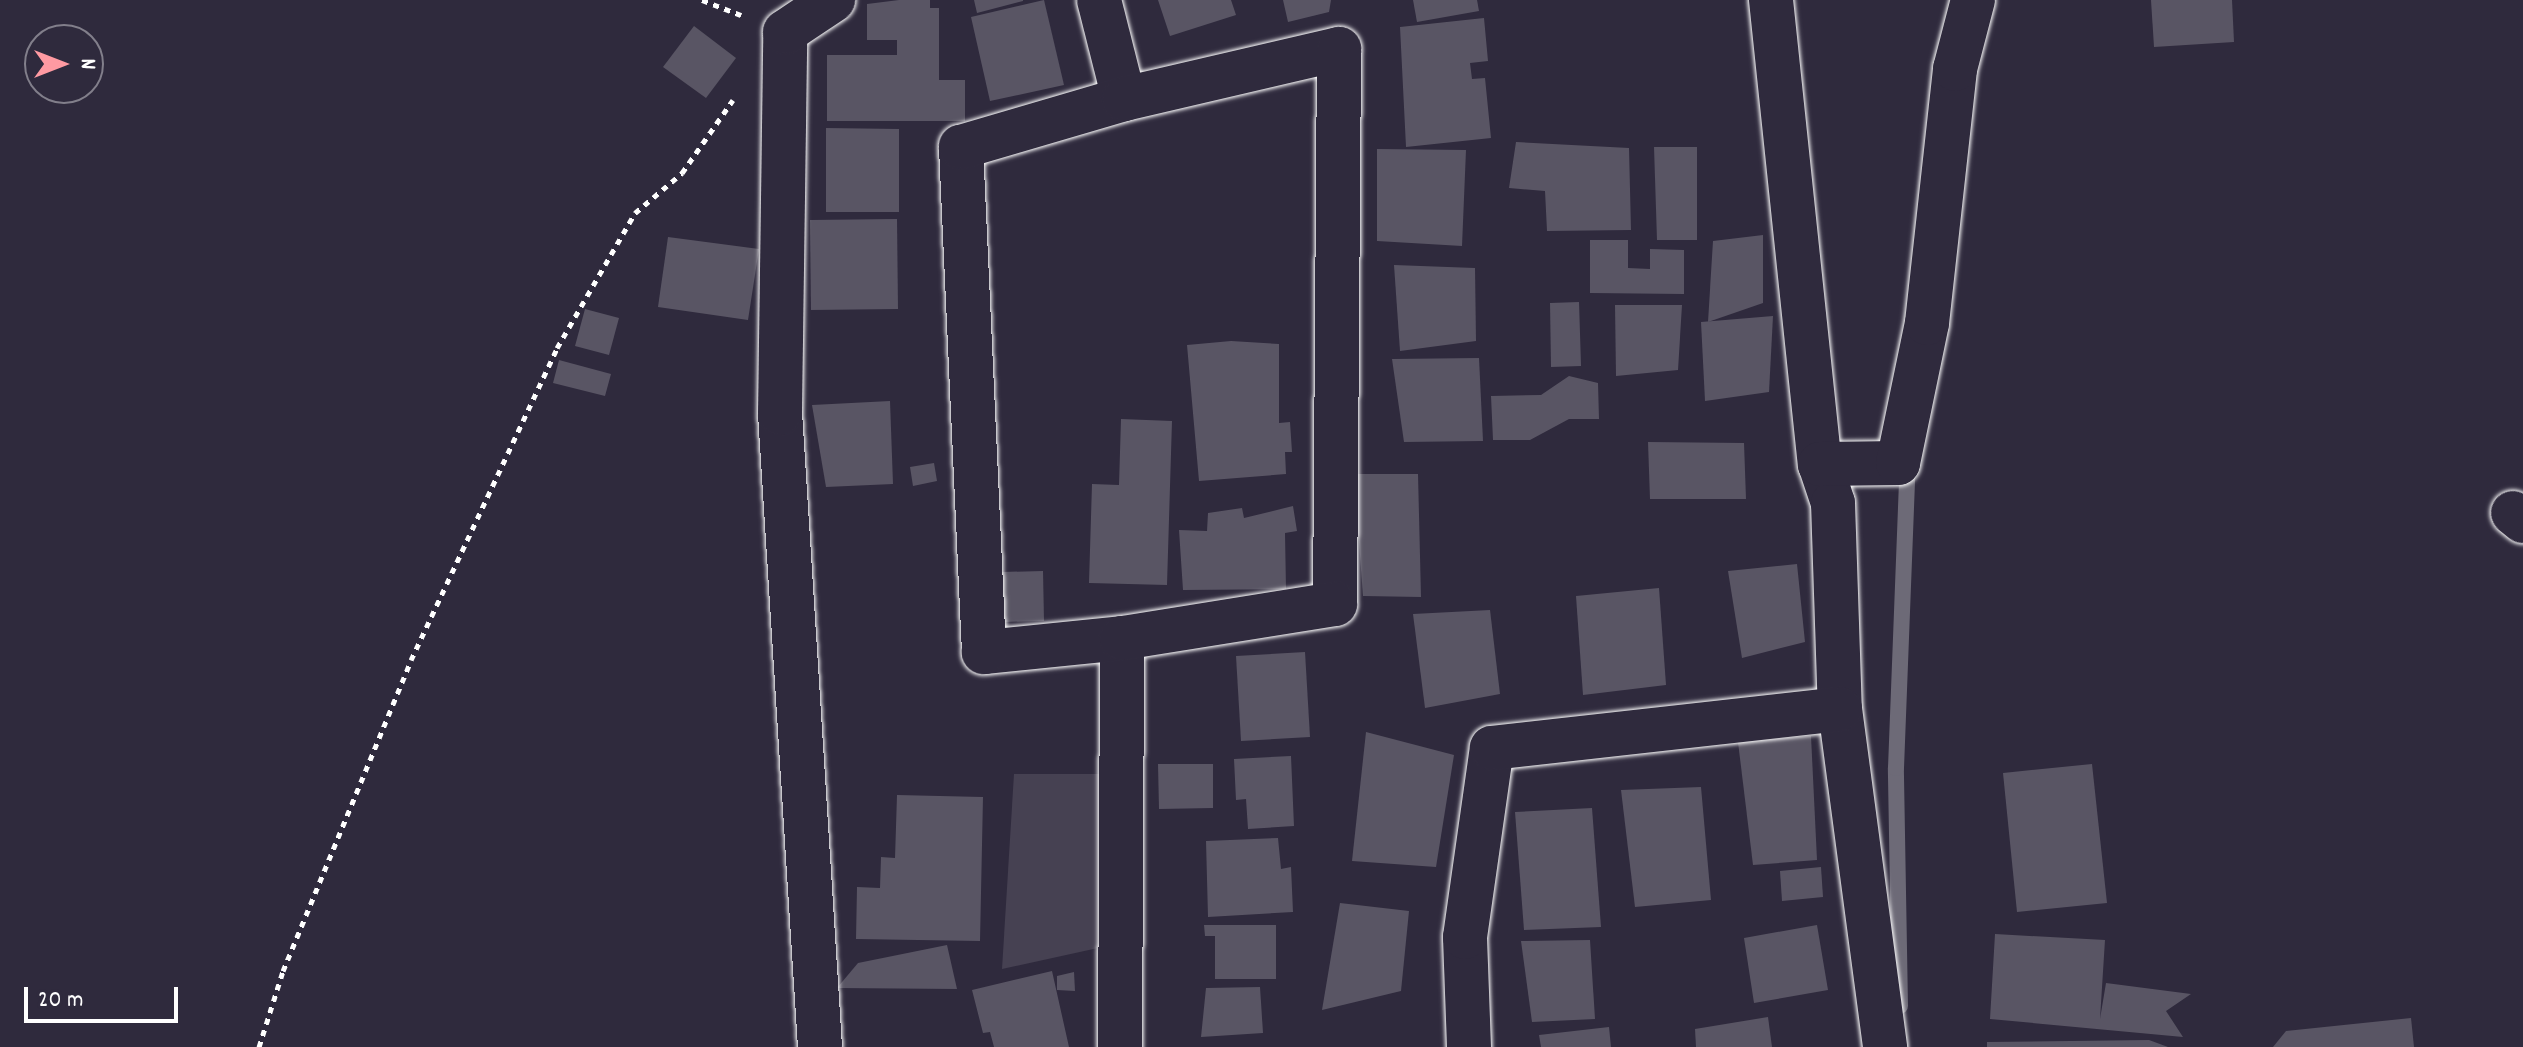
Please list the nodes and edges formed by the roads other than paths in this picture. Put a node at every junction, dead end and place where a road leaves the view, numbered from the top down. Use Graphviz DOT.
graph roads {
  1 [pos="833,0"];
  2 [pos="1099,0"];
  3 [pos="1771,0"];
  4 [pos="1973,0"];
  5 [pos="1124,99"];
  6 [pos="1820,464"];
  7 [pos="1122,638"];
  8 [pos="1840,709"];
  9 [pos="820,1047"];
  10 [pos="1120,1047"];
  11 [pos="1469,1047"];
  12 [pos="1885,1047"];
  1 -- 9 [label="street"];
  2 -- 5 [label="street"];
  3 -- 6 [label="street"];
  4 -- 6 [label="street"];
  5 -- 7 [label="street"];
  5 -- 7 [label="street"];
  6 -- 8 [label="street"];
  7 -- 10 [label="street"];
  8 -- 11 [label="street"];
  8 -- 12 [label="street"];
}
